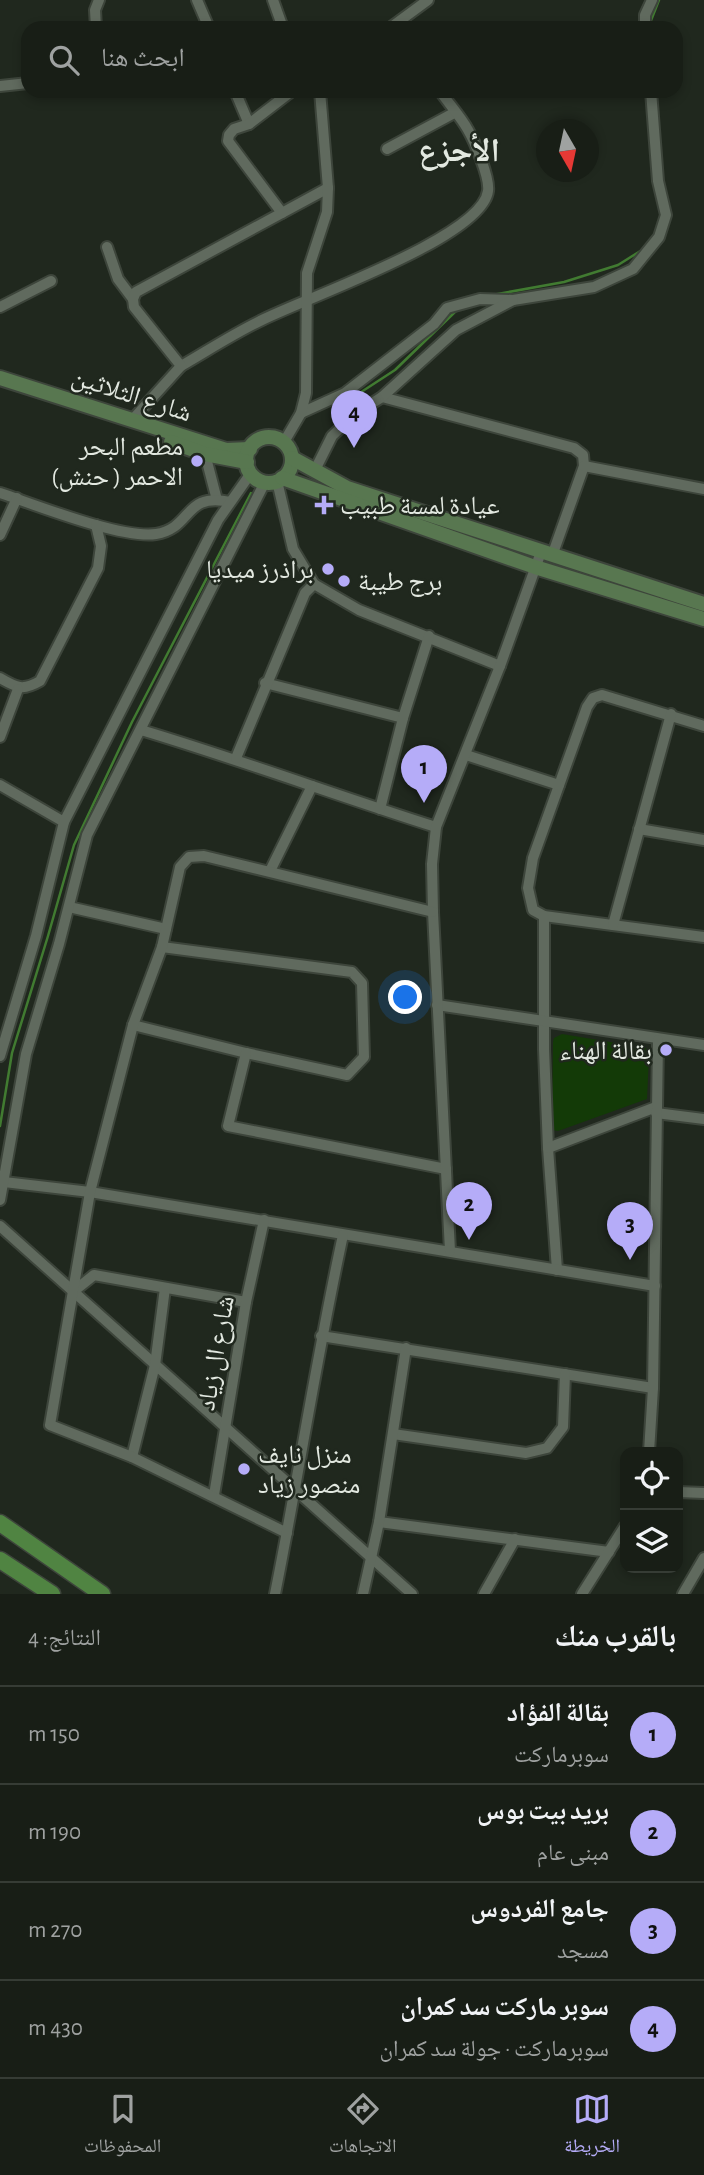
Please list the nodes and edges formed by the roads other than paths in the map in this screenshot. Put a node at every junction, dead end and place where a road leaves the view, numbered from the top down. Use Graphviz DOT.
graph roads {
  1 [pos="99,0"];
  2 [pos="197,0"];
  3 [pos="273,0"];
  4 [pos="428,0"];
  5 [pos="652,0"];
  6 [pos="96,21"];
  7 [pos="206,21"];
  8 [pos="280,21"];
  9 [pos="402,21"];
  10 [pos="645,21"];
  11 [pos="21,84"];
  12 [pos="0,86"];
  13 [pos="238,98"];
  14 [pos="283,98"];
  15 [pos="321,98"];
  16 [pos="444,98"];
  17 [pos="652,98"];
  18 [pos="454,113"];
  19 [pos="249,124"];
  20 [pos="387,149"];
  21 [pos="328,188"];
  22 [pos="282,213"];
  23 [pos="107,247"];
  24 [pos="51,281"];
  25 [pos="133,299"];
  26 [pos="306,300"];
  27 [pos="513,300"];
  28 [pos="0,307"];
  29 [pos="181,366"];
  30 [pos="0,378"];
  31 [pos="0,386"];
  32 [pos="382,397"];
  33 [pos="301,413"];
  34 [pos="133,419"];
  35 [pos="284,442"];
  36 [pos="205,454"];
  37 [pos="292,458"];
  38 [pos="249,461"];
  39 [pos="584,466"];
  40 [pos="314,470"];
  41 [pos="275,480"];
  42 [pos="704,489"];
  43 [pos="0,492"];
  44 [pos="17,498"];
  45 [pos="217,500"];
  46 [pos="230,502"];
  47 [pos="96,525"];
  48 [pos="0,535"];
  49 [pos="546,554"];
  50 [pos="535,567"];
  51 [pos="314,584"];
  52 [pos="704,604"];
  53 [pos="704,619"];
  54 [pos="429,636"];
  55 [pos="500,666"];
  56 [pos="0,678"];
  57 [pos="265,684"];
  58 [pos="19,689"];
  59 [pos="671,715"];
  60 [pos="403,718"];
  61 [pos="704,726"];
  62 [pos="141,730"];
  63 [pos="0,737"];
  64 [pos="466,755"];
  65 [pos="236,758"];
  66 [pos="0,785"];
  67 [pos="559,785"];
  68 [pos="312,786"];
  69 [pos="380,809"];
  70 [pos="65,822"];
  71 [pos="436,827"];
  72 [pos="639,829"];
  73 [pos="704,840"];
  74 [pos="270,871"];
  75 [pos="69,907"];
  76 [pos="433,912"];
  77 [pos="544,916"];
  78 [pos="613,926"];
  79 [pos="166,929"];
  80 [pos="704,937"];
  81 [pos="162,947"];
  82 [pos="437,1005"];
  83 [pos="545,1023"];
  84 [pos="133,1025"];
  85 [pos="658,1040"];
  86 [pos="704,1045"];
  87 [pos="246,1053"];
  88 [pos="0,1056"];
  89 [pos="656,1110"];
  90 [pos="704,1119"];
  91 [pos="548,1148"];
  92 [pos="446,1169"];
  93 [pos="4,1182"];
  94 [pos="90,1192"];
  95 [pos="0,1200"];
  96 [pos="264,1220"];
  97 [pos="0,1226"];
  98 [pos="343,1235"];
  99 [pos="450,1251"];
  100 [pos="557,1270"];
  101 [pos="654,1286"];
  102 [pos="165,1288"];
  103 [pos="74,1291"];
  104 [pos="246,1302"];
  105 [pos="321,1336"];
  106 [pos="407,1348"];
  107 [pos="155,1365"];
  108 [pos="565,1374"];
  109 [pos="653,1388"];
  110 [pos="226,1426"];
  111 [pos="393,1434"];
  112 [pos="649,1447"];
  113 [pos="132,1457"];
  114 [pos="296,1492"];
  115 [pos="683,1492"];
  116 [pos="704,1493"];
  117 [pos="214,1495"];
  118 [pos="379,1522"];
  119 [pos="0,1523"];
  120 [pos="287,1533"];
  121 [pos="620,1534"];
  122 [pos="515,1539"];
  123 [pos="609,1552"];
  124 [pos="704,1558"];
  125 [pos="0,1560"];
  126 [pos="371,1560"];
  127 [pos="59,1565"];
  128 [pos="699,1576"];
  129 [pos="47,1591"];
  130 [pos="102,1594"];
  131 [pos="275,1594"];
  132 [pos="363,1594"];
  133 [pos="412,1594"];
  134 [pos="484,1594"];
  135 [pos="582,1594"];
  136 [pos="683,1594"];
  1 -- 6 [label="street"];
  2 -- 7 [label="street"];
  3 -- 8 [label="street"];
  4 -- 9 [label="street"];
  5 -- 10 [label="street"];
  11 -- 12 [label="street"];
  13 -- 19 [label="street"];
  14 -- 19 [label="street"];
  15 -- 21 [label="street"];
  16 -- 18 [label="street"];
  17 -- 27 [label="street"];
  18 -- 20 [label="street"];
  18 -- 26 [label="street"];
  19 -- 22 [label="street"];
  21 -- 22 [label="street"];
  21 -- 26 [label="street"];
  22 -- 25 [label="street"];
  23 -- 25 [label="street"];
  24 -- 28 [label="street"];
  25 -- 29 [label="street"];
  26 -- 29 [label="street"];
  26 -- 33 [label="street"];
  27 -- 32 [label="street"];
  27 -- 33 [label="street"];
  29 -- 34 [label="street"];
  30 -- 34 [label="main road, شارع الثلاثين"];
  31 -- 36 [label="main road, شارع الثلاثين"];
  32 -- 39 [label="street"];
  32 -- 40 [label="street"];
  33 -- 35 [label="street"];
  34 -- 38 [label="main road, شارع الثلاثين"];
  35 -- 37 [label="main road"];
  35 -- 38 [label="main road"];
  36 -- 38 [label="main road, شارع الثلاثين"];
  36 -- 45 [label="street"];
  37 -- 40 [label="main road"];
  37 -- 41 [label="main road"];
  38 -- 41 [label="main road"];
  38 -- 46 [label="street"];
  39 -- 42 [label="street"];
  39 -- 49 [label="street"];
  40 -- 49 [label="main road"];
  41 -- 50 [label="main road"];
  41 -- 51 [label="street"];
  41 -- 62 [label="street"];
  43 -- 44 [label="street"];
  44 -- 47 [label="street"];
  44 -- 48 [label="street"];
  45 -- 46 [label="street"];
  45 -- 47 [label="street"];
  46 -- 70 [label="street"];
  47 -- 58 [label="street"];
  49 -- 50 [label="street"];
  49 -- 52 [label="main road"];
  50 -- 53 [label="main road"];
  50 -- 55 [label="street"];
  51 -- 54 [label="street"];
  51 -- 57 [label="street"];
  54 -- 55 [label="street"];
  54 -- 60 [label="street"];
  55 -- 64 [label="street"];
  56 -- 58 [label="street"];
  57 -- 60 [label="street"];
  57 -- 65 [label="street"];
  58 -- 63 [label="street"];
  59 -- 61 [label="street"];
  59 -- 67 [label="street"];
  59 -- 72 [label="street"];
  60 -- 69 [label="street"];
  62 -- 65 [label="street"];
  62 -- 75 [label="street"];
  64 -- 67 [label="street"];
  64 -- 71 [label="street"];
  65 -- 68 [label="street"];
  66 -- 70 [label="street"];
  67 -- 77 [label="street"];
  68 -- 69 [label="street"];
  68 -- 74 [label="street"];
  69 -- 71 [label="street"];
  70 -- 88 [label="street"];
  71 -- 76 [label="street"];
  72 -- 73 [label="street"];
  72 -- 78 [label="street"];
  74 -- 76 [label="street"];
  74 -- 79 [label="street"];
  75 -- 79 [label="street"];
  75 -- 93 [label="street"];
  76 -- 82 [label="street"];
  77 -- 78 [label="street"];
  77 -- 83 [label="street"];
  78 -- 80 [label="street"];
  79 -- 81 [label="street"];
  81 -- 84 [label="street"];
  81 -- 87 [label="street"];
  82 -- 83 [label="street"];
  82 -- 92 [label="street"];
  83 -- 85 [label="street"];
  83 -- 91 [label="street"];
  84 -- 87 [label="street"];
  84 -- 94 [label="street"];
  85 -- 86 [label="street"];
  85 -- 89 [label="street"];
  87 -- 92 [label="street"];
  89 -- 90 [label="street"];
  89 -- 91 [label="street"];
  89 -- 101 [label="street"];
  91 -- 100 [label="street"];
  92 -- 99 [label="street"];
  93 -- 94 [label="street"];
  93 -- 95 [label="street"];
  94 -- 96 [label="street"];
  94 -- 103 [label="street"];
  96 -- 98 [label="street"];
  96 -- 104 [label="street, شارع ال زياد"];
  97 -- 103 [label="street"];
  98 -- 99 [label="street"];
  98 -- 105 [label="street"];
  99 -- 100 [label="street"];
  100 -- 101 [label="street"];
  101 -- 109 [label="street"];
  102 -- 103 [label="street"];
  102 -- 104 [label="street"];
  102 -- 107 [label="street"];
  103 -- 107 [label="street"];
  103 -- 113 [label="street"];
  104 -- 110 [label="street, شارع ال زياد"];
  105 -- 106 [label="street"];
  105 -- 114 [label="street"];
  106 -- 108 [label="street"];
  106 -- 111 [label="street"];
  107 -- 110 [label="street"];
  107 -- 113 [label="street"];
  108 -- 109 [label="street"];
  108 -- 111 [label="street"];
  109 -- 112 [label="street"];
  110 -- 114 [label="street"];
  110 -- 117 [label="street, شارع ال زياد"];
  111 -- 118 [label="street"];
  113 -- 117 [label="street"];
  114 -- 120 [label="street"];
  114 -- 126 [label="street"];
  115 -- 116 [label="street"];
  117 -- 120 [label="street"];
  118 -- 122 [label="street"];
  118 -- 126 [label="street"];
  119 -- 127 [label="main road"];
  120 -- 131 [label="street"];
  121 -- 123 [label="street"];
  122 -- 123 [label="street"];
  122 -- 134 [label="street"];
  123 -- 135 [label="street"];
  124 -- 128 [label="street"];
  125 -- 129 [label="main road"];
  126 -- 132 [label="street"];
  126 -- 133 [label="street"];
  127 -- 129 [label="main road"];
  127 -- 130 [label="main road"];
  128 -- 136 [label="street"];
}
